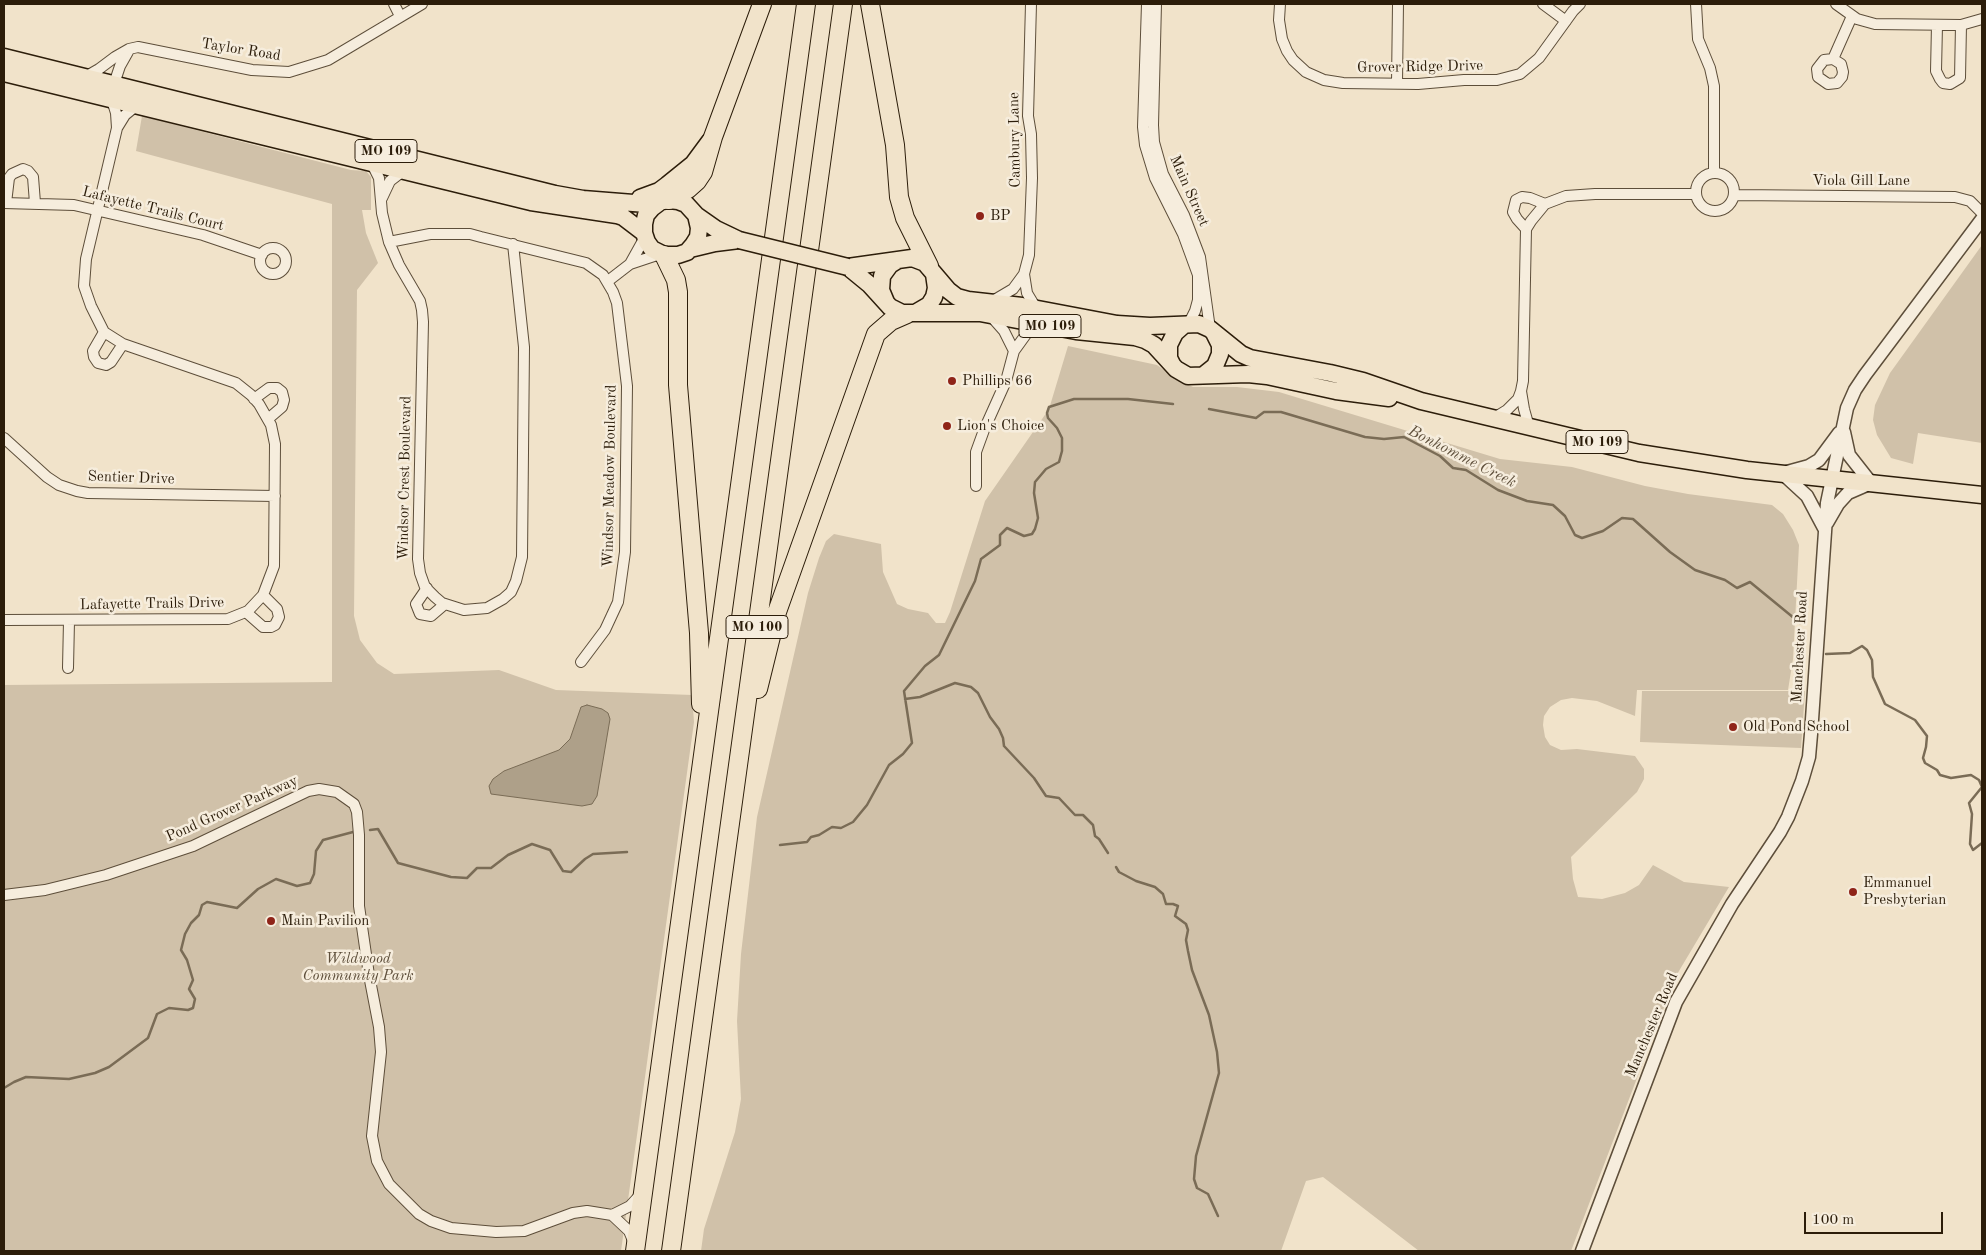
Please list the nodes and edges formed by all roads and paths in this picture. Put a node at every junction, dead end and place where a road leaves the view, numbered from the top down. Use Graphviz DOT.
graph roads {
  1 [pos="394,4"];
  2 [pos="422,4"];
  3 [pos="762,4"];
  4 [pos="806,4"];
  5 [pos="843,4"];
  6 [pos="870,4"];
  7 [pos="1031,4"];
  8 [pos="1146,4"];
  9 [pos="1156,4"];
  10 [pos="1280,4"];
  11 [pos="1398,4"];
  12 [pos="1543,4"];
  13 [pos="1580,4"];
  14 [pos="1696,4"];
  15 [pos="1836,4"];
  16 [pos="400,16"];
  17 [pos="1852,16"];
  18 [pos="1982,19"];
  19 [pos="1566,21"];
  20 [pos="1937,25"];
  21 [pos="1961,25"];
  22 [pos="129,49"];
  23 [pos="4,57"];
  24 [pos="1834,59"];
  25 [pos="4,73"];
  26 [pos="85,77"];
  27 [pos="1397,83"];
  28 [pos="113,92"];
  29 [pos="136,106"];
  30 [pos="117,128"];
  31 [pos="713,137"];
  32 [pos="372,164"];
  33 [pos="403,171"];
  34 [pos="1714,173"];
  35 [pos="1696,194"];
  36 [pos="1734,195"];
  37 [pos="382,198"];
  38 [pos="664,201"];
  39 [pos="622,202"];
  40 [pos="5,203"];
  41 [pos="35,203"];
  42 [pos="1545,204"];
  43 [pos="97,209"];
  44 [pos="1982,213"];
  45 [pos="696,215"];
  46 [pos="1982,219"];
  47 [pos="1526,229"];
  48 [pos="644,235"];
  49 [pos="738,240"];
  50 [pos="389,242"];
  51 [pos="514,244"];
  52 [pos="690,248"];
  53 [pos="262,255"];
  54 [pos="662,255"];
  55 [pos="903,258"];
  56 [pos="630,264"];
  57 [pos="848,267"];
  58 [pos="931,270"];
  59 [pos="1024,274"];
  60 [pos="608,281"];
  61 [pos="887,303"];
  62 [pos="990,308"];
  63 [pos="1036,308"];
  64 [pos="912,313"];
  65 [pos="1186,325"];
  66 [pos="1050,326"];
  67 [pos="1212,331"];
  68 [pos="104,332"];
  69 [pos="123,344"];
  70 [pos="1014,351"];
  71 [pos="1173,366"];
  72 [pos="1205,374"];
  73 [pos="1521,391"];
  74 [pos="254,399"];
  75 [pos="1421,402"];
  76 [pos="1494,418"];
  77 [pos="268,419"];
  78 [pos="1529,427"];
  79 [pos="1843,427"];
  80 [pos="4,438"];
  81 [pos="1782,474"];
  82 [pos="1831,480"];
  83 [pos="1872,483"];
  84 [pos="976,486"];
  85 [pos="1982,495"];
  86 [pos="275,496"];
  87 [pos="1824,528"];
  88 [pos="427,588"];
  89 [pos="262,595"];
  90 [pos="444,604"];
  91 [pos="246,612"];
  92 [pos="4,620"];
  93 [pos="69,621"];
  94 [pos="581,662"];
  95 [pos="68,668"];
  96 [pos="741,744"];
  97 [pos="702,762"];
  98 [pos="4,895"];
  99 [pos="643,1192"];
  100 [pos="612,1215"];
  101 [pos="635,1249"];
  102 [pos="671,1251"];
  103 [pos="1582,1251"];
  1 -- 16 [label="street"];
  2 -- 16 [label="street, Taylor Road"];
  3 -- 31 [label="highway"];
  4 -- 97 [label="highway, MO 100"];
  5 -- 96 [label="highway, MO 100"];
  6 -- 58 [label="highway"];
  7 -- 59 [label="street, Cambury Lane"];
  8 -- 65 [label="street, Main Street"];
  9 -- 67 [label="street, Main Street"];
  10 -- 27 [label="street, Grover Ridge Drive"];
  11 -- 27 [label="street"];
  12 -- 19 [label="street"];
  13 -- 19 [label="street, Grover Ridge Drive"];
  14 -- 34 [label="street"];
  15 -- 17 [label="street"];
  16 -- 22 [label="street, Taylor Road"];
  17 -- 20 [label="street"];
  17 -- 24 [label="street"];
  18 -- 21 [label="street"];
  19 -- 27 [label="street, Grover Ridge Drive"];
  20 -- 21 [label="street"];
  20 -- 21 [label="street"];
  22 -- 26 [label="street"];
  22 -- 28 [label="street"];
  23 -- 26 [label="main road, MO 109"];
  25 -- 28 [label="main road"];
  26 -- 28 [label="main road, MO 109"];
  28 -- 29 [label="main road, MO 109"];
  28 -- 30 [label="street"];
  28 -- 39 [label="main road, MO 109"];
  29 -- 30 [label="street"];
  29 -- 32 [label="main road, MO 109"];
  30 -- 43 [label="street"];
  31 -- 38 [label="highway"];
  31 -- 39 [label="main road"];
  32 -- 33 [label="main road, MO 109"];
  32 -- 37 [label="street, Windsor Crest Boulevard"];
  33 -- 37 [label="street"];
  33 -- 48 [label="main road, MO 109"];
  34 -- 35 [label="street"];
  34 -- 36 [label="street"];
  35 -- 36 [label="street"];
  35 -- 42 [label="street"];
  36 -- 44 [label="street, Viola Gill Lane"];
  37 -- 50 [label="street, Windsor Crest Boulevard"];
  38 -- 39 [label="main road, MO 109"];
  38 -- 45 [label="main road, MO 109"];
  38 -- 48 [label="main road"];
  40 -- 41 [label="street, Lafayette Trails Court"];
  40 -- 41 [label="street"];
  41 -- 43 [label="street, Lafayette Trails Court"];
  42 -- 47 [label="street"];
  42 -- 47 [label="street"];
  43 -- 53 [label="street, Lafayette Trails Court"];
  43 -- 68 [label="street"];
  45 -- 49 [label="main road, MO 109"];
  45 -- 52 [label="main road"];
  46 -- 79 [label="street, Manchester Road"];
  47 -- 73 [label="street"];
  48 -- 54 [label="main road, MO 109"];
  48 -- 56 [label="street"];
  49 -- 52 [label="main road, MO 109"];
  49 -- 57 [label="main road, MO 109, bridge"];
  50 -- 51 [label="street, Windsor Meadow Boulevard"];
  50 -- 88 [label="street, Windsor Crest Boulevard"];
  51 -- 60 [label="street, Windsor Meadow Boulevard"];
  51 -- 90 [label="street"];
  52 -- 54 [label="main road, MO 109"];
  54 -- 56 [label="street"];
  54 -- 97 [label="highway"];
  55 -- 57 [label="main road, MO 109"];
  55 -- 58 [label="main road, MO 109"];
  55 -- 61 [label="main road"];
  56 -- 60 [label="street"];
  57 -- 61 [label="main road, MO 109"];
  58 -- 62 [label="main road, MO 109"];
  58 -- 64 [label="main road"];
  59 -- 62 [label="street"];
  59 -- 63 [label="street, Cambury Lane"];
  60 -- 94 [label="street, Windsor Meadow Boulevard"];
  61 -- 64 [label="main road, MO 109"];
  62 -- 63 [label="main road, MO 109"];
  62 -- 64 [label="main road, MO 109"];
  62 -- 66 [label="main road, MO 109"];
  62 -- 70 [label="street"];
  63 -- 65 [label="main road, MO 109"];
  64 -- 96 [label="highway"];
  65 -- 67 [label="main road, MO 109"];
  65 -- 71 [label="main road"];
  66 -- 70 [label="street"];
  66 -- 71 [label="main road, MO 109"];
  67 -- 72 [label="main road"];
  67 -- 75 [label="main road, MO 109"];
  68 -- 69 [label="street, Lafayette Trails Drive"];
  68 -- 69 [label="street"];
  69 -- 74 [label="street, Lafayette Trails Drive"];
  70 -- 84 [label="street"];
  71 -- 72 [label="main road, MO 109"];
  72 -- 75 [label="main road, MO 109"];
  73 -- 76 [label="street"];
  73 -- 78 [label="street"];
  74 -- 77 [label="street, Lafayette Trails Drive"];
  74 -- 77 [label="street"];
  75 -- 76 [label="main road, MO 109"];
  76 -- 78 [label="main road, MO 109"];
  77 -- 86 [label="street, Lafayette Trails Drive"];
  78 -- 81 [label="main road, MO 109"];
  79 -- 81 [label="street"];
  79 -- 82 [label="street, Manchester Road"];
  79 -- 83 [label="street"];
  80 -- 86 [label="street, Sentier Drive"];
  81 -- 82 [label="main road, MO 109"];
  81 -- 87 [label="street"];
  82 -- 83 [label="main road, MO 109"];
  82 -- 87 [label="street, Manchester Road"];
  83 -- 85 [label="main road, MO 109"];
  83 -- 87 [label="street"];
  86 -- 89 [label="street, Lafayette Trails Drive"];
  87 -- 103 [label="street, Manchester Road"];
  88 -- 90 [label="street, Windsor Crest Boulevard"];
  88 -- 90 [label="street"];
  89 -- 91 [label="street, Lafayette Trails Drive"];
  89 -- 91 [label="street"];
  91 -- 93 [label="street, Lafayette Trails Drive"];
  92 -- 93 [label="street, Lafayette Trails Drive"];
  93 -- 95 [label="street"];
  96 -- 102 [label="highway, MO 100"];
  97 -- 99 [label="highway, MO 100"];
  98 -- 100 [label="street, Pond Grover Parkway"];
  99 -- 100 [label="street"];
  99 -- 101 [label="highway, MO 100"];
  100 -- 101 [label="street"];
}
